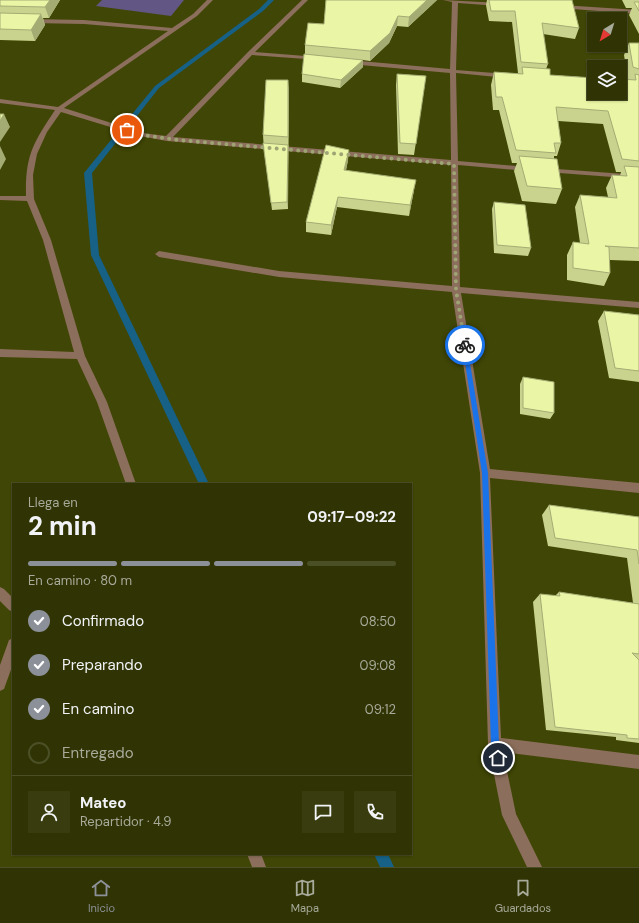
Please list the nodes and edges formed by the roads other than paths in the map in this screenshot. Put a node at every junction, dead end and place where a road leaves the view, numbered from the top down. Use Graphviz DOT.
graph roads {
  1 [pos="210,0"];
  2 [pos="305,0"];
  3 [pos="446,0"];
  4 [pos="455,0"];
  5 [pos="508,4"];
  6 [pos="555,7"];
  7 [pos="639,12"];
  8 [pos="23,21"];
  9 [pos="173,30"];
  10 [pos="250,53"];
  11 [pos="328,60"];
  12 [pos="344,62"];
  13 [pos="453,72"];
  14 [pos="516,76"];
  15 [pos="0,102"];
  16 [pos="59,109"];
  17 [pos="167,139"];
  18 [pos="454,164"];
  19 [pos="639,177"];
  20 [pos="0,198"];
  21 [pos="30,199"];
  22 [pos="159,254"];
  23 [pos="456,290"];
  24 [pos="639,305"];
  25 [pos="0,353"];
  26 [pos="80,356"];
  27 [pos="485,473"];
  28 [pos="130,483"];
  29 [pos="639,488"];
  30 [pos="0,593"];
  31 [pos="12,605"];
  32 [pos="12,647"];
  33 [pos="0,685"];
  34 [pos="495,744"];
  35 [pos="639,762"];
  36 [pos="254,855"];
  37 [pos="259,867"];
  38 [pos="535,867"];
  1 -- 9 [label="street"];
  2 -- 10 [label="street"];
  3 -- 4 [label="street"];
  4 -- 5 [label="street"];
  4 -- 13 [label="street"];
  6 -- 7 [label="street"];
  8 -- 9 [label="street"];
  9 -- 16 [label="street"];
  10 -- 11 [label="street"];
  10 -- 17 [label="street"];
  12 -- 13 [label="street"];
  13 -- 14 [label="street"];
  13 -- 18 [label="street"];
  15 -- 16 [label="street"];
  16 -- 17 [label="street"];
  16 -- 21 [label="street"];
  17 -- 18 [label="street"];
  18 -- 19 [label="street"];
  18 -- 23 [label="street"];
  20 -- 21 [label="street"];
  21 -- 26 [label="street"];
  22 -- 23 [label="street"];
  23 -- 24 [label="street"];
  23 -- 27 [label="street"];
  25 -- 26 [label="street"];
  26 -- 28 [label="street"];
  27 -- 29 [label="street"];
  27 -- 34 [label="street"];
  30 -- 31 [label="street"];
  32 -- 33 [label="street"];
  34 -- 35 [label="street"];
  34 -- 38 [label="street"];
  36 -- 37 [label="street"];
}
